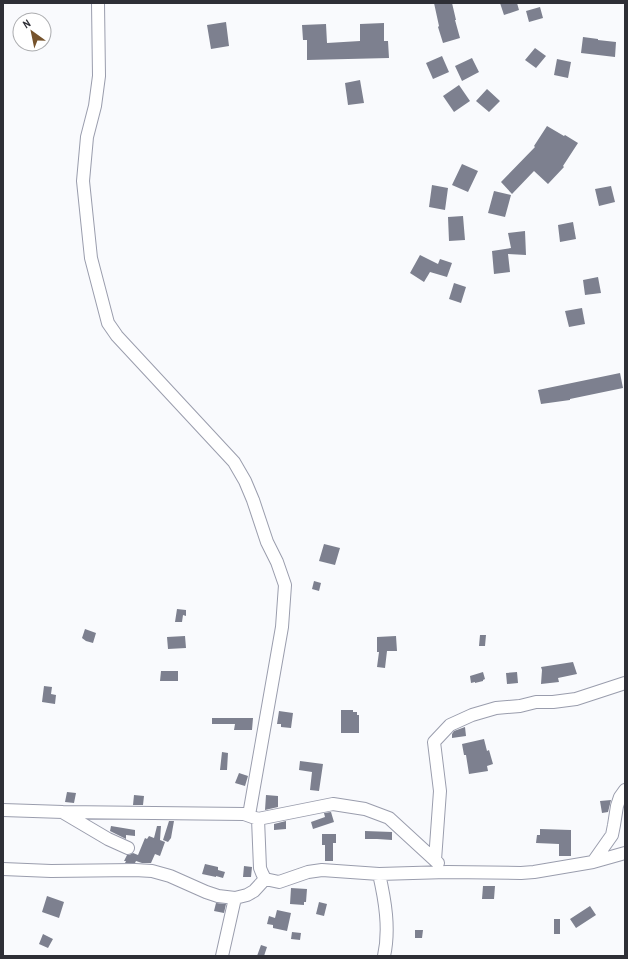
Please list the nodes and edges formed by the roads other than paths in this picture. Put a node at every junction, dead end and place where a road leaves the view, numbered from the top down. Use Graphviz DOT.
graph roads {
  1 [pos="98,3"];
  2 [pos="625,683"];
  3 [pos="625,790"];
  4 [pos="3,810"];
  5 [pos="63,812"];
  6 [pos="254,817"];
  7 [pos="128,848"];
  8 [pos="625,852"];
  9 [pos="435,860"];
  10 [pos="593,862"];
  11 [pos="3,869"];
  12 [pos="447,872"];
  13 [pos="379,874"];
  14 [pos="265,880"];
  15 [pos="235,898"];
  16 [pos="222,956"];
  17 [pos="384,956"];
  1 -- 6 [label="street"];
  2 -- 9 [label="street"];
  3 -- 10 [label="street"];
  4 -- 5 [label="street"];
  5 -- 6 [label="street"];
  5 -- 7 [label="street"];
  6 -- 9 [label="street"];
  6 -- 14 [label="street"];
  8 -- 10 [label="street"];
  9 -- 12 [label="street"];
  10 -- 12 [label="street"];
  11 -- 15 [label="street"];
  12 -- 13 [label="street"];
  13 -- 14 [label="street"];
  13 -- 17 [label="street"];
  14 -- 15 [label="street"];
  15 -- 16 [label="street"];
}
